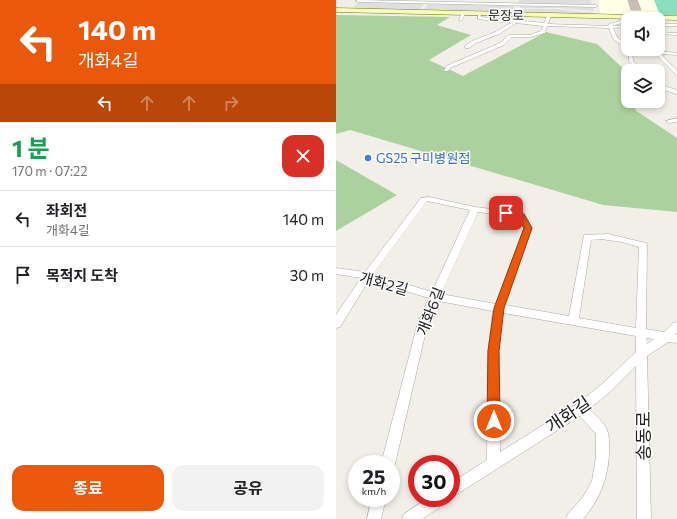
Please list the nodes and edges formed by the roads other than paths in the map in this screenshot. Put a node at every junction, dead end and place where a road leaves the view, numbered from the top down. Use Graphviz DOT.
graph roads {
  1 [pos="358,0"];
  2 [pos="525,0"];
  3 [pos="594,0"];
  4 [pos="429,1"];
  5 [pos="458,1"];
  6 [pos="486,2"];
  7 [pos="502,2"];
  8 [pos="517,4"];
  9 [pos="555,5"];
  10 [pos="596,6"];
  11 [pos="336,10"];
  12 [pos="348,11"];
  13 [pos="421,12"];
  14 [pos="463,14"];
  15 [pos="479,14"];
  16 [pos="516,15"];
  17 [pos="548,16"];
  18 [pos="581,16"];
  19 [pos="598,17"];
  20 [pos="621,18"];
  21 [pos="665,18"];
  22 [pos="677,18"];
  23 [pos="460,20"];
  24 [pos="515,22"];
  25 [pos="621,22"];
  26 [pos="546,24"];
  27 [pos="677,24"];
  28 [pos="665,25"];
  29 [pos="621,27"];
  30 [pos="611,28"];
  31 [pos="665,33"];
  32 [pos="677,34"];
  33 [pos="621,43"];
  34 [pos="467,47"];
  35 [pos="665,52"];
  36 [pos="677,54"];
  37 [pos="661,56"];
  38 [pos="446,70"];
  39 [pos="677,74"];
  40 [pos="674,92"];
  41 [pos="677,99"];
  42 [pos="677,120"];
  43 [pos="669,121"];
  44 [pos="475,208"];
  45 [pos="336,271"];
  46 [pos="367,276"];
  47 [pos="434,297"];
  48 [pos="499,308"];
  49 [pos="574,320"];
  50 [pos="336,324"];
  51 [pos="677,326"];
  52 [pos="641,334"];
  53 [pos="671,339"];
  54 [pos="642,353"];
  55 [pos="581,408"];
  56 [pos="390,455"];
  57 [pos="494,463"];
  58 [pos="460,485"];
  59 [pos="377,507"];
  60 [pos="427,507"];
  61 [pos="374,519"];
  62 [pos="409,519"];
  63 [pos="573,519"];
  64 [pos="644,519"];
  1 -- 4 [label="street"];
  1 -- 12 [label="street"];
  2 -- 9 [label="street"];
  3 -- 10 [label="street"];
  4 -- 5 [label="street"];
  4 -- 13 [label="street"];
  5 -- 6 [label="street"];
  6 -- 7 [label="street"];
  7 -- 8 [label="street"];
  8 -- 9 [label="street"];
  8 -- 16 [label="street"];
  8 -- 18 [label="street"];
  9 -- 10 [label="street"];
  10 -- 19 [label="street"];
  11 -- 12 [label="street, 문장로"];
  12 -- 13 [label="street, 문장로"];
  13 -- 14 [label="street, 문장로"];
  14 -- 15 [label="street, 문장로"];
  14 -- 23 [label="street"];
  15 -- 16 [label="street, 문장로"];
  15 -- 24 [label="street"];
  16 -- 17 [label="street, 문장로"];
  17 -- 18 [label="street, 문장로"];
  17 -- 26 [label="street"];
  18 -- 19 [label="street, 문장로"];
  19 -- 20 [label="street, 문장로"];
  21 -- 22 [label="street, 문장로"];
  24 -- 26 [label="street"];
  24 -- 34 [label="street"];
  25 -- 30 [label="street"];
  26 -- 30 [label="street"];
  26 -- 38 [label="street"];
  27 -- 28 [label="street"];
  29 -- 30 [label="street"];
  30 -- 33 [label="street"];
  31 -- 32 [label="street"];
  35 -- 36 [label="street"];
  37 -- 39 [label="street"];
  40 -- 41 [label="street"];
  42 -- 43 [label="street"];
  44 -- 46 [label="street"];
  44 -- 47 [label="street, 개화6길"];
  44 -- 48 [label="street"];
  45 -- 46 [label="street, 개화2길"];
  46 -- 47 [label="street, 개화2길"];
  46 -- 50 [label="street"];
  47 -- 48 [label="street, 개화2길"];
  47 -- 56 [label="street, 개화6길"];
  48 -- 49 [label="street, 개화2길"];
  48 -- 57 [label="street"];
  49 -- 52 [label="street, 개화2길"];
  49 -- 52 [label="street"];
  51 -- 53 [label="street, 개화길"];
  52 -- 53 [label="street, 개화2길"];
  52 -- 54 [label="street"];
  53 -- 54 [label="street, 개화길"];
  54 -- 55 [label="street, 개화길"];
  54 -- 64 [label="street, 송동로"];
  55 -- 57 [label="street, 개화길"];
  55 -- 63 [label="street"];
  57 -- 58 [label="street, 개화길"];
  59 -- 61 [label="street"];
  60 -- 62 [label="street"];
}
